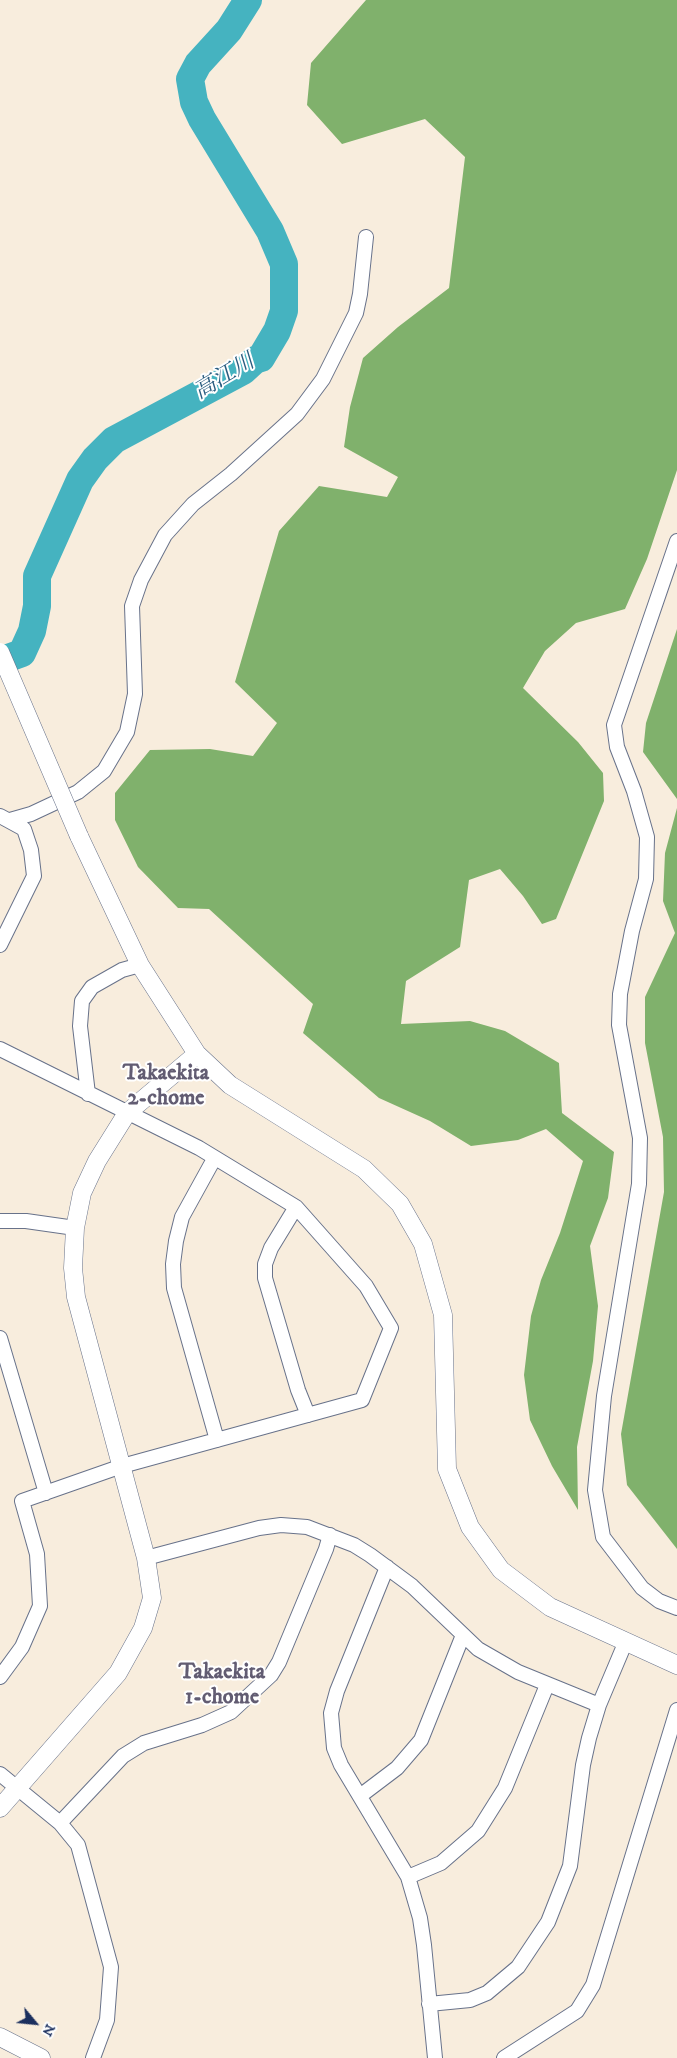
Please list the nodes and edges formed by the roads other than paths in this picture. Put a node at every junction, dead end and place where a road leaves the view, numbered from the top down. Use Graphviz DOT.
graph roads {
  1 [pos="366,237"];
  2 [pos="677,542"];
  3 [pos="0,652"];
  4 [pos="5,818"];
  5 [pos="0,945"];
  6 [pos="140,965"];
  7 [pos="0,1049"];
  8 [pos="197,1054"];
  9 [pos="88,1094"];
  10 [pos="127,1113"];
  11 [pos="214,1159"];
  12 [pos="296,1206"];
  13 [pos="0,1221"];
  14 [pos="75,1228"];
  15 [pos="0,1338"];
  16 [pos="308,1415"];
  17 [pos="217,1440"];
  18 [pos="122,1466"];
  19 [pos="46,1493"];
  20 [pos="330,1535"];
  21 [pos="146,1558"];
  22 [pos="387,1567"];
  23 [pos="677,1608"];
  24 [pos="463,1636"];
  25 [pos="626,1641"];
  26 [pos="677,1665"];
  27 [pos="0,1677"];
  28 [pos="547,1684"];
  29 [pos="600,1705"];
  30 [pos="677,1710"];
  31 [pos="0,1774"];
  32 [pos="16,1789"];
  33 [pos="360,1796"];
  34 [pos="0,1808"];
  35 [pos="60,1823"];
  36 [pos="408,1877"];
  37 [pos="429,2004"];
  38 [pos="0,2037"];
  39 [pos="41,2058"];
  40 [pos="93,2058"];
  41 [pos="435,2058"];
  42 [pos="504,2058"];
  1 -- 4 [label="street"];
  2 -- 23 [label="street"];
  3 -- 6 [label="street, bridge"];
  4 -- 5 [label="street"];
  6 -- 8 [label="street"];
  6 -- 9 [label="street"];
  7 -- 9 [label="street"];
  8 -- 10 [label="street"];
  8 -- 25 [label="street"];
  9 -- 10 [label="street"];
  10 -- 11 [label="street"];
  10 -- 14 [label="street"];
  11 -- 12 [label="street"];
  11 -- 17 [label="street"];
  12 -- 16 [label="street"];
  12 -- 16 [label="street"];
  13 -- 14 [label="street"];
  14 -- 18 [label="street"];
  15 -- 19 [label="street"];
  16 -- 17 [label="street"];
  17 -- 18 [label="street"];
  18 -- 19 [label="street"];
  18 -- 21 [label="street"];
  19 -- 27 [label="street"];
  20 -- 21 [label="street"];
  20 -- 22 [label="street"];
  20 -- 35 [label="street"];
  21 -- 32 [label="street"];
  22 -- 24 [label="street"];
  22 -- 33 [label="street"];
  24 -- 28 [label="street"];
  24 -- 33 [label="street"];
  25 -- 26 [label="street"];
  25 -- 29 [label="street"];
  28 -- 29 [label="street"];
  28 -- 36 [label="street"];
  29 -- 37 [label="street"];
  30 -- 42 [label="street"];
  31 -- 32 [label="street"];
  32 -- 34 [label="street"];
  32 -- 35 [label="street"];
  33 -- 36 [label="street"];
  35 -- 40 [label="street"];
  36 -- 37 [label="street"];
  37 -- 41 [label="street"];
  38 -- 39 [label="street"];
}
